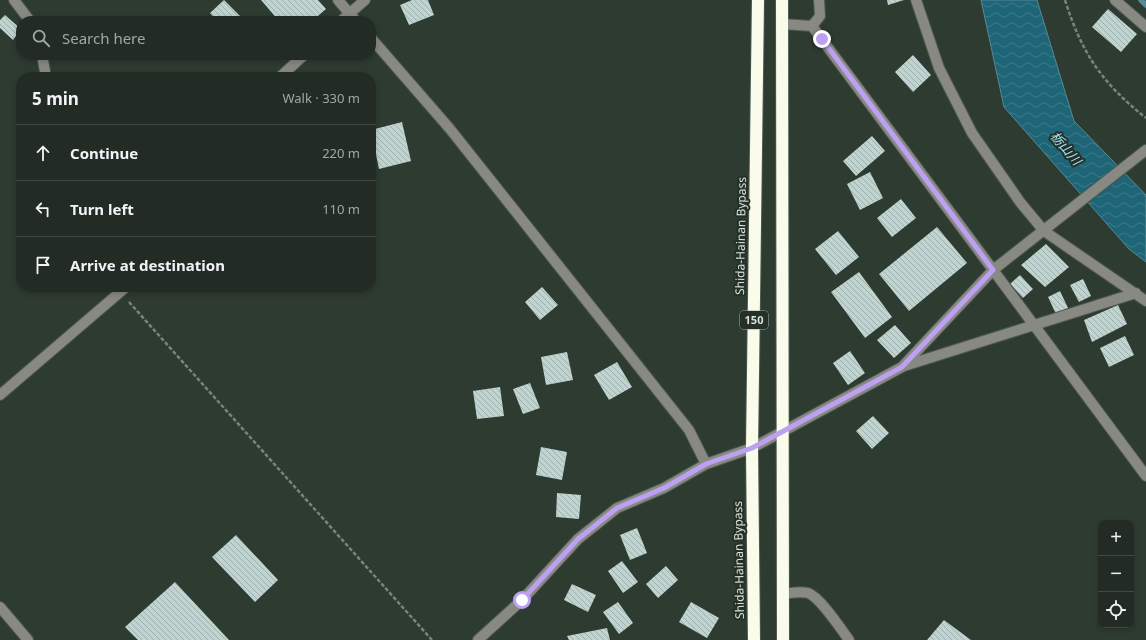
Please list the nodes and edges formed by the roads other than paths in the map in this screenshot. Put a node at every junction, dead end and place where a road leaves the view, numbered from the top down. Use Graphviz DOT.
graph roads {
  1 [pos="14,0"];
  2 [pos="338,0"];
  3 [pos="365,0"];
  4 [pos="758,0"];
  5 [pos="782,0"];
  6 [pos="819,0"];
  7 [pos="916,0"];
  8 [pos="1115,0"];
  9 [pos="26,16"];
  10 [pos="352,16"];
  11 [pos="354,16"];
  12 [pos="782,24"];
  13 [pos="812,26"];
  14 [pos="1146,27"];
  15 [pos="376,44"];
  16 [pos="43,60"];
  17 [pos="299,60"];
  18 [pos="45,72"];
  19 [pos="285,72"];
  20 [pos="1146,150"];
  21 [pos="1048,228"];
  22 [pos="993,270"];
  23 [pos="118,292"];
  24 [pos="1136,293"];
  25 [pos="1146,301"];
  26 [pos="1034,325"];
  27 [pos="902,367"];
  28 [pos="0,395"];
  29 [pos="783,431"];
  30 [pos="752,448"];
  31 [pos="706,464"];
  32 [pos="1146,476"];
  33 [pos="783,594"];
  34 [pos="0,607"];
  35 [pos="28,640"];
  36 [pos="478,640"];
  37 [pos="754,640"];
  38 [pos="783,640"];
  39 [pos="849,640"];
  1 -- 9 [label="street"];
  2 -- 10 [label="street"];
  3 -- 11 [label="street"];
  4 -- 30 [label="highway, Shida-Hainan Bypass / 150"];
  5 -- 12 [label="highway, 150"];
  6 -- 13 [label="street"];
  7 -- 21 [label="street"];
  8 -- 14 [label="street"];
  12 -- 13 [label="street"];
  12 -- 29 [label="highway, 150"];
  13 -- 22 [label="street"];
  15 -- 31 [label="street"];
  16 -- 18 [label="street"];
  17 -- 19 [label="street"];
  20 -- 21 [label="street"];
  21 -- 22 [label="street"];
  21 -- 24 [label="street"];
  22 -- 26 [label="street"];
  22 -- 27 [label="street"];
  23 -- 28 [label="street"];
  24 -- 25 [label="street"];
  24 -- 26 [label="street"];
  26 -- 27 [label="street"];
  26 -- 32 [label="street"];
  27 -- 29 [label="street"];
  29 -- 30 [label="street"];
  29 -- 33 [label="highway, 150"];
  30 -- 31 [label="street"];
  30 -- 37 [label="highway, Shida-Hainan Bypass / 150"];
  31 -- 36 [label="street"];
  33 -- 38 [label="highway, 150"];
  33 -- 39 [label="street"];
  34 -- 35 [label="street"];
}
